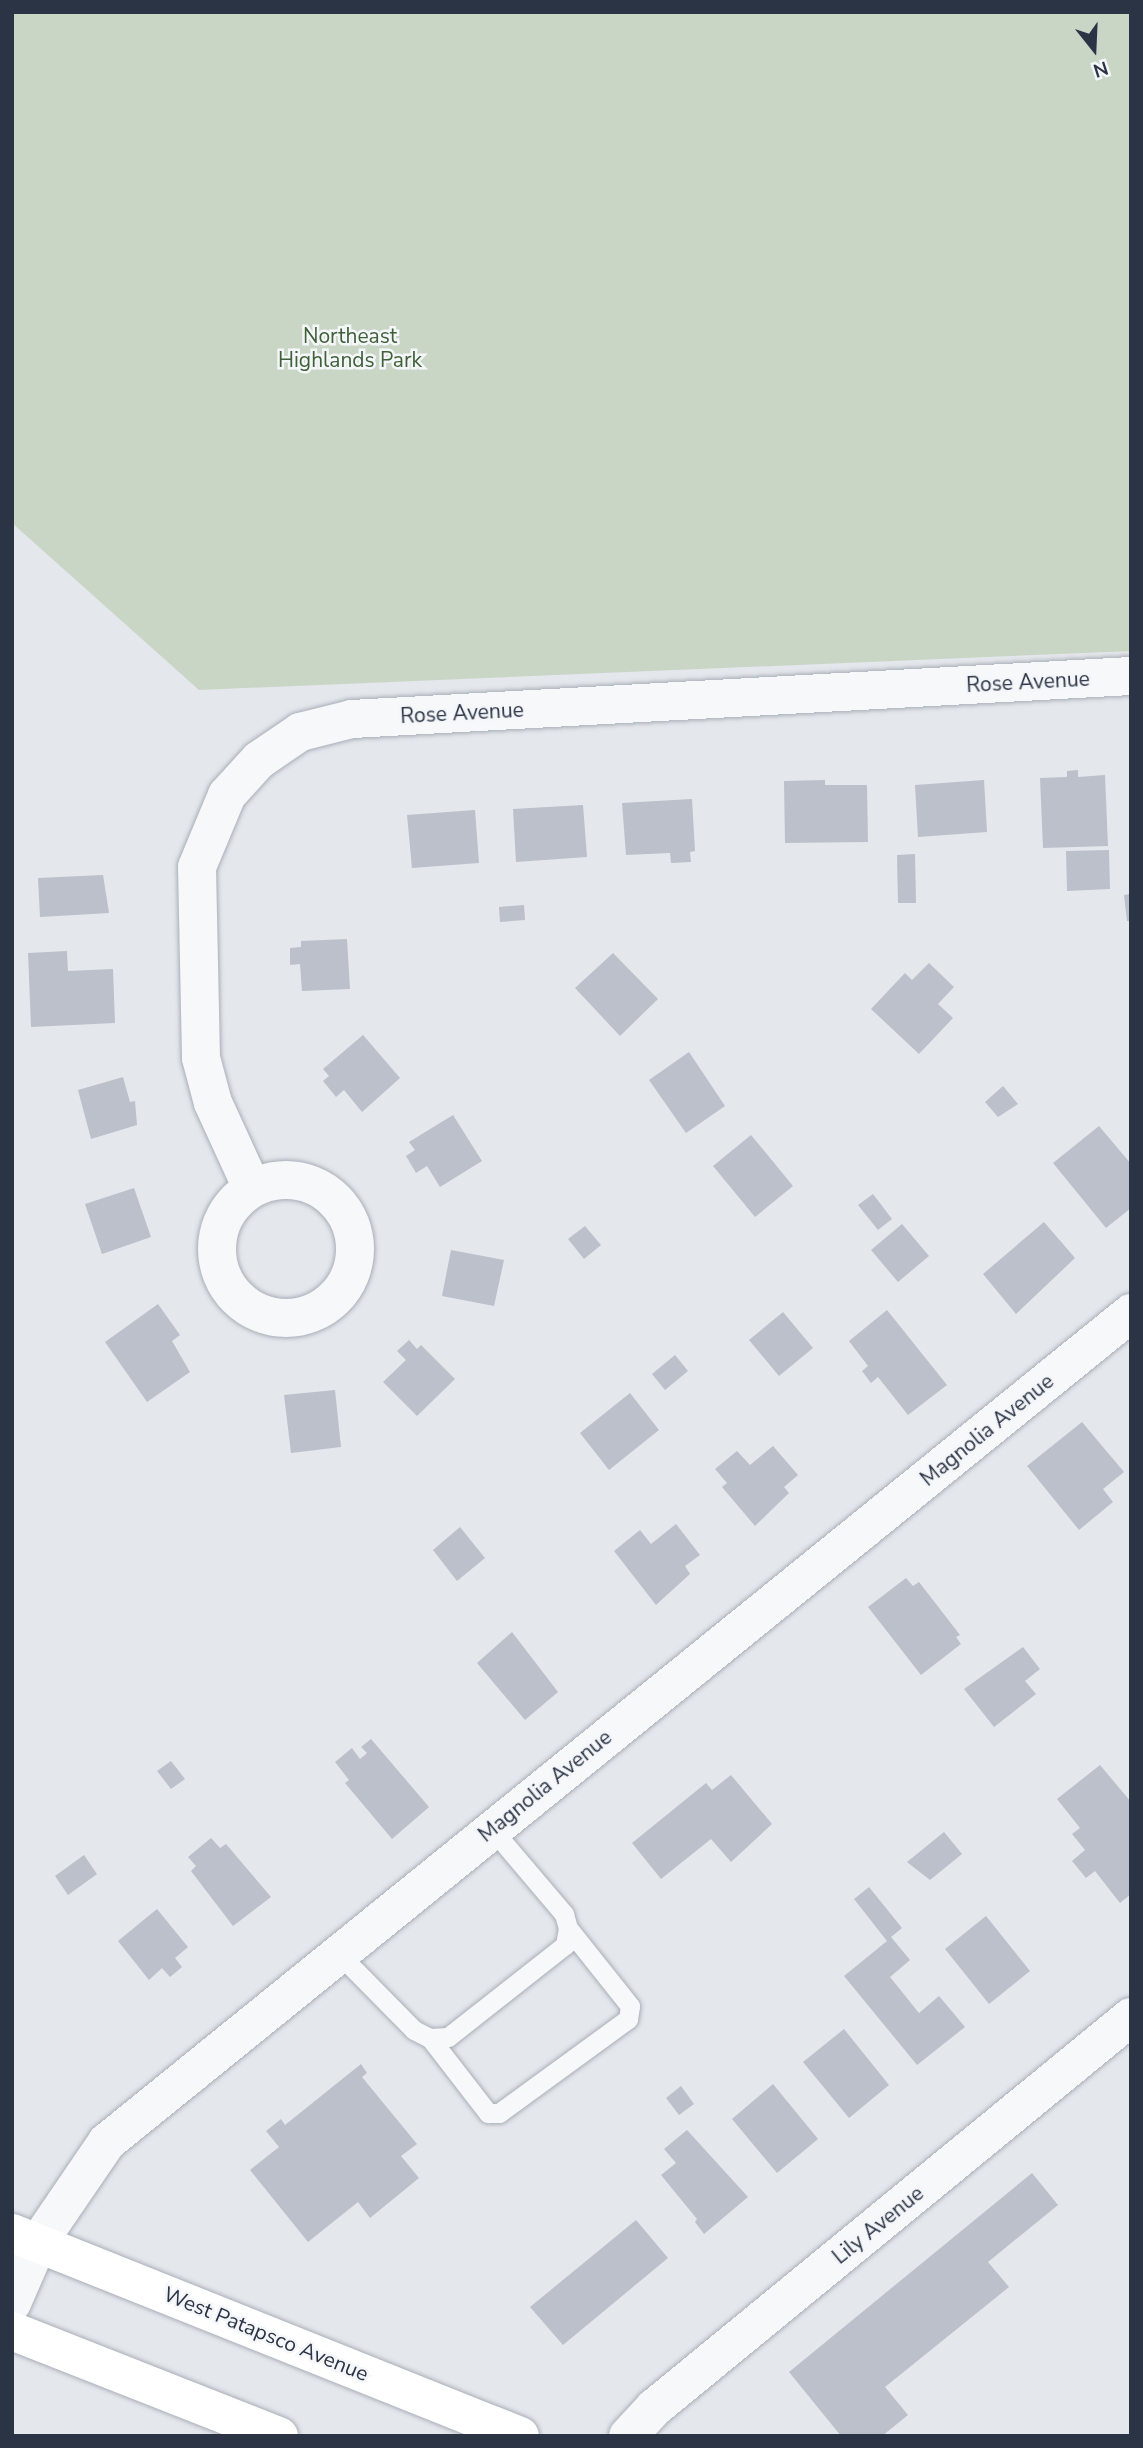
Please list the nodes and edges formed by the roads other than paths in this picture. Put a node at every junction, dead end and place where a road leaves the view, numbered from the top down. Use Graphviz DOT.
graph roads {
  1 [pos="1131,676"];
  2 [pos="252,1188"];
  3 [pos="1131,1313"];
  4 [pos="492,1829"];
  5 [pos="568,1928"];
  6 [pos="338,1953"];
  7 [pos="1131,2017"];
  8 [pos="430,2038"];
  9 [pos="25,2238"];
  10 [pos="12,2303"];
  11 [pos="12,2331"];
  12 [pos="279,2436"];
  13 [pos="520,2436"];
  14 [pos="628,2436"];
  1 -- 2 [label="street, Rose Avenue"];
  3 -- 4 [label="street, Magnolia Avenue"];
  4 -- 5 [label="lane"];
  4 -- 6 [label="street, Magnolia Avenue"];
  5 -- 8 [label="lane"];
  5 -- 8 [label="lane"];
  6 -- 8 [label="lane"];
  6 -- 9 [label="street, Magnolia Avenue"];
  7 -- 14 [label="street, Lily Avenue"];
  9 -- 10 [label="street, Magnolia Avenue"];
  9 -- 13 [label="main road, West Patapsco Avenue"];
  11 -- 12 [label="main road"];
}
